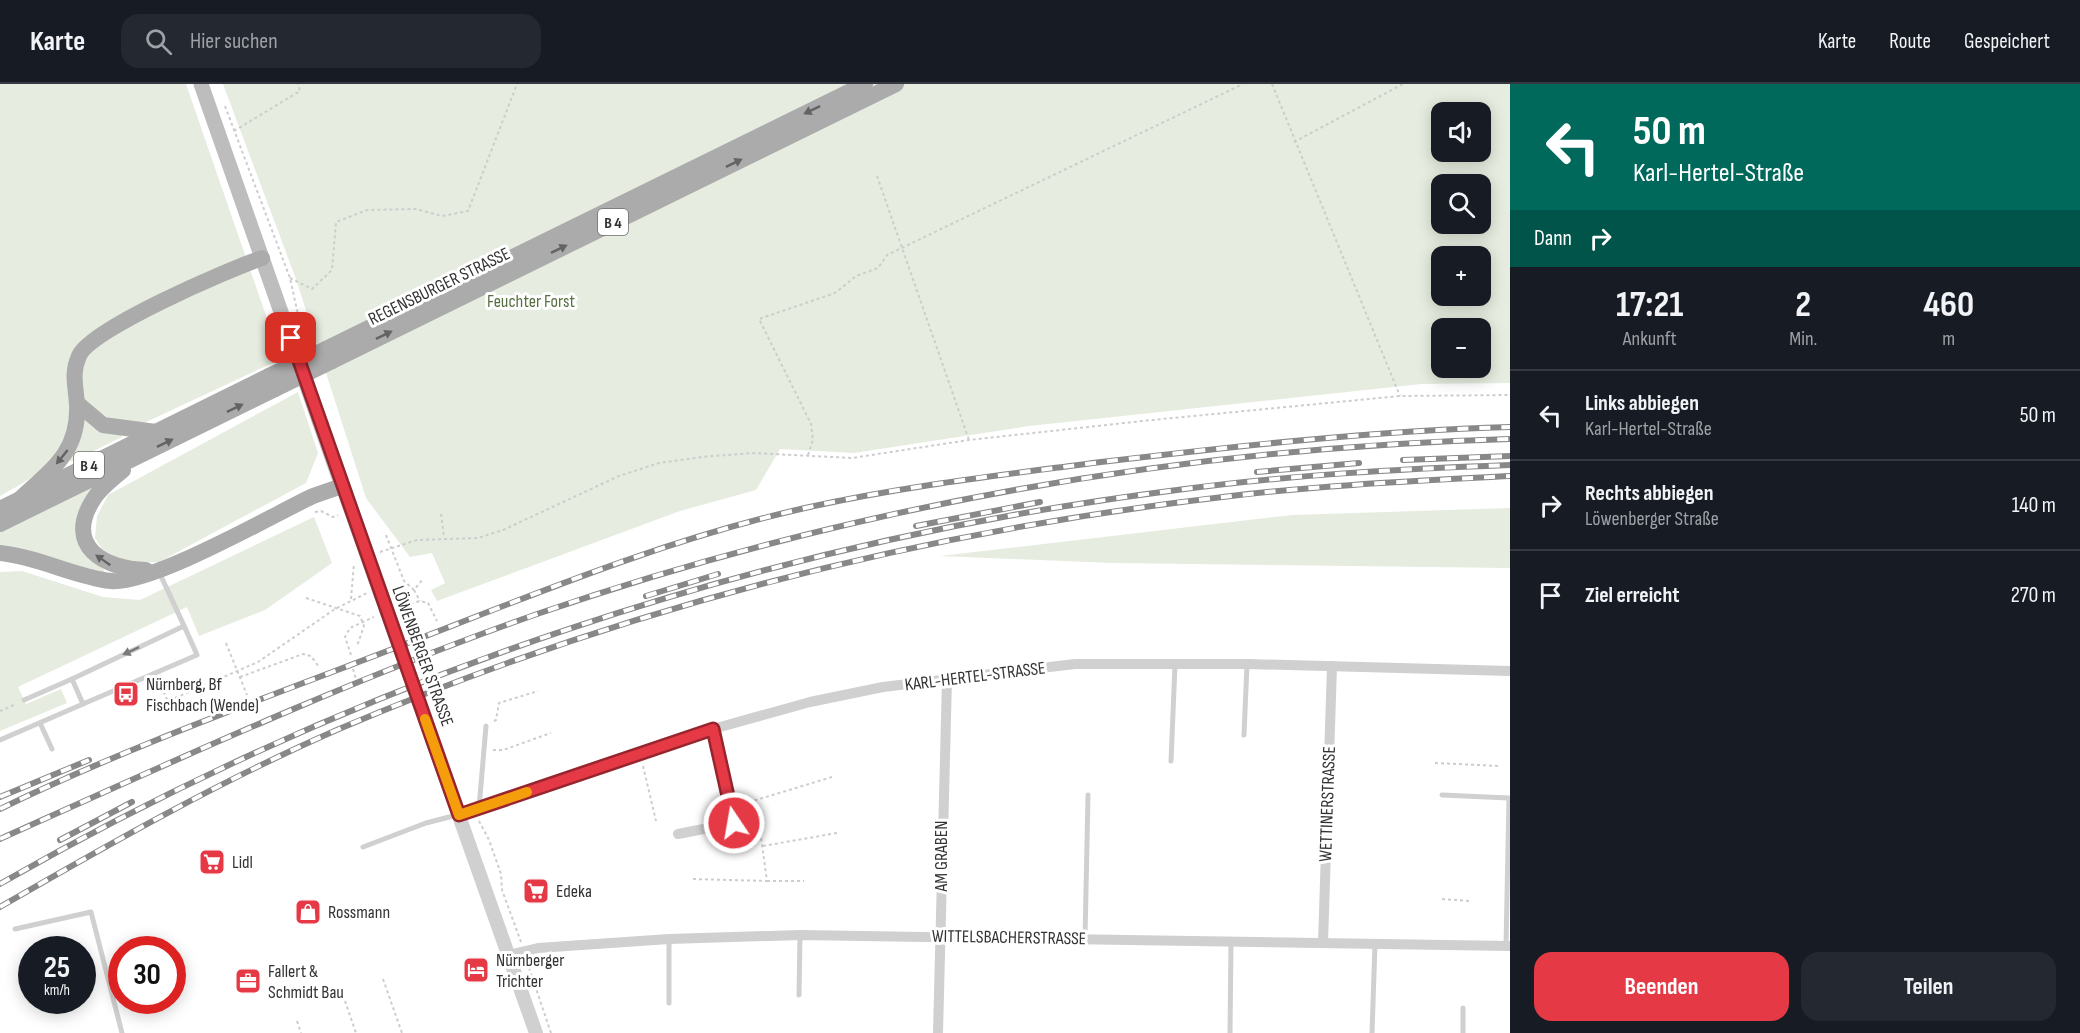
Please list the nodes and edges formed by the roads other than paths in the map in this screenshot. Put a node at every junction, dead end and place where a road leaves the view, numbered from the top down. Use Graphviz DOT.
graph roads {
  1 [pos="201,84"];
  2 [pos="865,84"];
  3 [pos="896,84"];
  4 [pos="262,258"];
  5 [pos="328,355"];
  6 [pos="272,383"];
  7 [pos="77,403"];
  8 [pos="156,432"];
  9 [pos="135,458"];
  10 [pos="342,486"];
  11 [pos="21,498"];
  12 [pos="0,509"];
  13 [pos="0,524"];
  14 [pos="0,553"];
  15 [pos="159,570"];
  16 [pos="184,626"];
  17 [pos="1175,663"];
  18 [pos="1247,664"];
  19 [pos="1332,666"];
  20 [pos="1510,671"];
  21 [pos="72,679"];
  22 [pos="947,679"];
  23 [pos="24,700"];
  24 [pos="83,704"];
  25 [pos="40,723"];
  26 [pos="486,726"];
  27 [pos="713,729"];
  28 [pos="1244,735"];
  29 [pos="0,740"];
  30 [pos="52,748"];
  31 [pos="1171,761"];
  32 [pos="1088,795"];
  33 [pos="1442,795"];
  34 [pos="476,809"];
  35 [pos="459,815"];
  36 [pos="678,834"];
  37 [pos="363,846"];
  38 [pos="15,930"];
  39 [pos="800,935"];
  40 [pos="941,935"];
  41 [pos="1085,938"];
  42 [pos="669,939"];
  43 [pos="1231,940"];
  44 [pos="1323,943"];
  45 [pos="1375,944"];
  46 [pos="1508,946"];
  47 [pos="509,955"];
  48 [pos="799,995"];
  49 [pos="669,1003"];
  50 [pos="1464,1008"];
  51 [pos="122,1033"];
  52 [pos="536,1033"];
  53 [pos="938,1033"];
  54 [pos="1230,1033"];
  55 [pos="1372,1033"];
  56 [pos="1463,1033"];
  1 -- 4 [label="main road, LÖWENBERGER STRASSE"];
  2 -- 5 [label="main road, REGENSBURGER STRASSE / B 4, one-way"];
  5 -- 3 [label="main road, REGENSBURGER STRASSE / B 4, one-way"];
  4 -- 7 [label="main road"];
  4 -- 10 [label="main road, LÖWENBERGER STRASSE"];
  5 -- 6 [label="main road, REGENSBURGER STRASSE / B 4, bridge"];
  6 -- 8 [label="main road, REGENSBURGER STRASSE / B 4"];
  9 -- 6 [label="main road, REGENSBURGER STRASSE / B 4, one-way"];
  7 -- 8 [label="main road"];
  7 -- 11 [label="main road, one-way"];
  8 -- 11 [label="main road, REGENSBURGER STRASSE / B 4"];
  9 -- 13 [label="main road, REGENSBURGER STRASSE / B 4"];
  15 -- 9 [label="main road, one-way"];
  10 -- 15 [label="main road"];
  10 -- 35 [label="street, LÖWENBERGER STRASSE"];
  11 -- 12 [label="main road, REGENSBURGER STRASSE / B 4"];
  14 -- 15 [label="main road"];
  15 -- 16 [label="lane"];
  16 -- 21 [label="lane, one-way"];
  16 -- 24 [label="lane"];
  17 -- 18 [label="street, KARL-HERTEL-STRASSE"];
  17 -- 22 [label="street, KARL-HERTEL-STRASSE"];
  17 -- 31 [label="lane"];
  18 -- 19 [label="street, KARL-HERTEL-STRASSE"];
  18 -- 28 [label="lane"];
  19 -- 20 [label="street, KARL-HERTEL-STRASSE"];
  19 -- 44 [label="street, WETTINERSTRASSE"];
  21 -- 23 [label="lane"];
  21 -- 24 [label="lane"];
  22 -- 27 [label="street, KARL-HERTEL-STRASSE"];
  22 -- 40 [label="street, AM GRABEN"];
  24 -- 25 [label="lane"];
  25 -- 29 [label="lane"];
  25 -- 30 [label="lane"];
  26 -- 34 [label="lane"];
  27 -- 34 [label="street, KARL-HERTEL-STRASSE"];
  27 -- 36 [label="street"];
  32 -- 41 [label="lane"];
  33 -- 46 [label="lane"];
  34 -- 35 [label="street, KARL-HERTEL-STRASSE"];
  35 -- 37 [label="lane"];
  35 -- 47 [label="street, LÖWENBERGER STRASSE"];
  38 -- 51 [label="lane"];
  39 -- 40 [label="street, WITTELSBACHERSTRASSE"];
  39 -- 42 [label="street, WITTELSBACHERSTRASSE"];
  39 -- 48 [label="lane"];
  40 -- 41 [label="street, WITTELSBACHERSTRASSE"];
  40 -- 53 [label="street, AM GRABEN"];
  41 -- 43 [label="street, WITTELSBACHERSTRASSE"];
  42 -- 47 [label="street, WITTELSBACHERSTRASSE"];
  42 -- 49 [label="lane"];
  43 -- 44 [label="street, WITTELSBACHERSTRASSE"];
  43 -- 54 [label="lane"];
  44 -- 45 [label="street, WITTELSBACHERSTRASSE"];
  45 -- 46 [label="street, WITTELSBACHERSTRASSE"];
  45 -- 55 [label="lane"];
  47 -- 52 [label="street, LÖWENBERGER STRASSE"];
  50 -- 56 [label="lane"];
}
